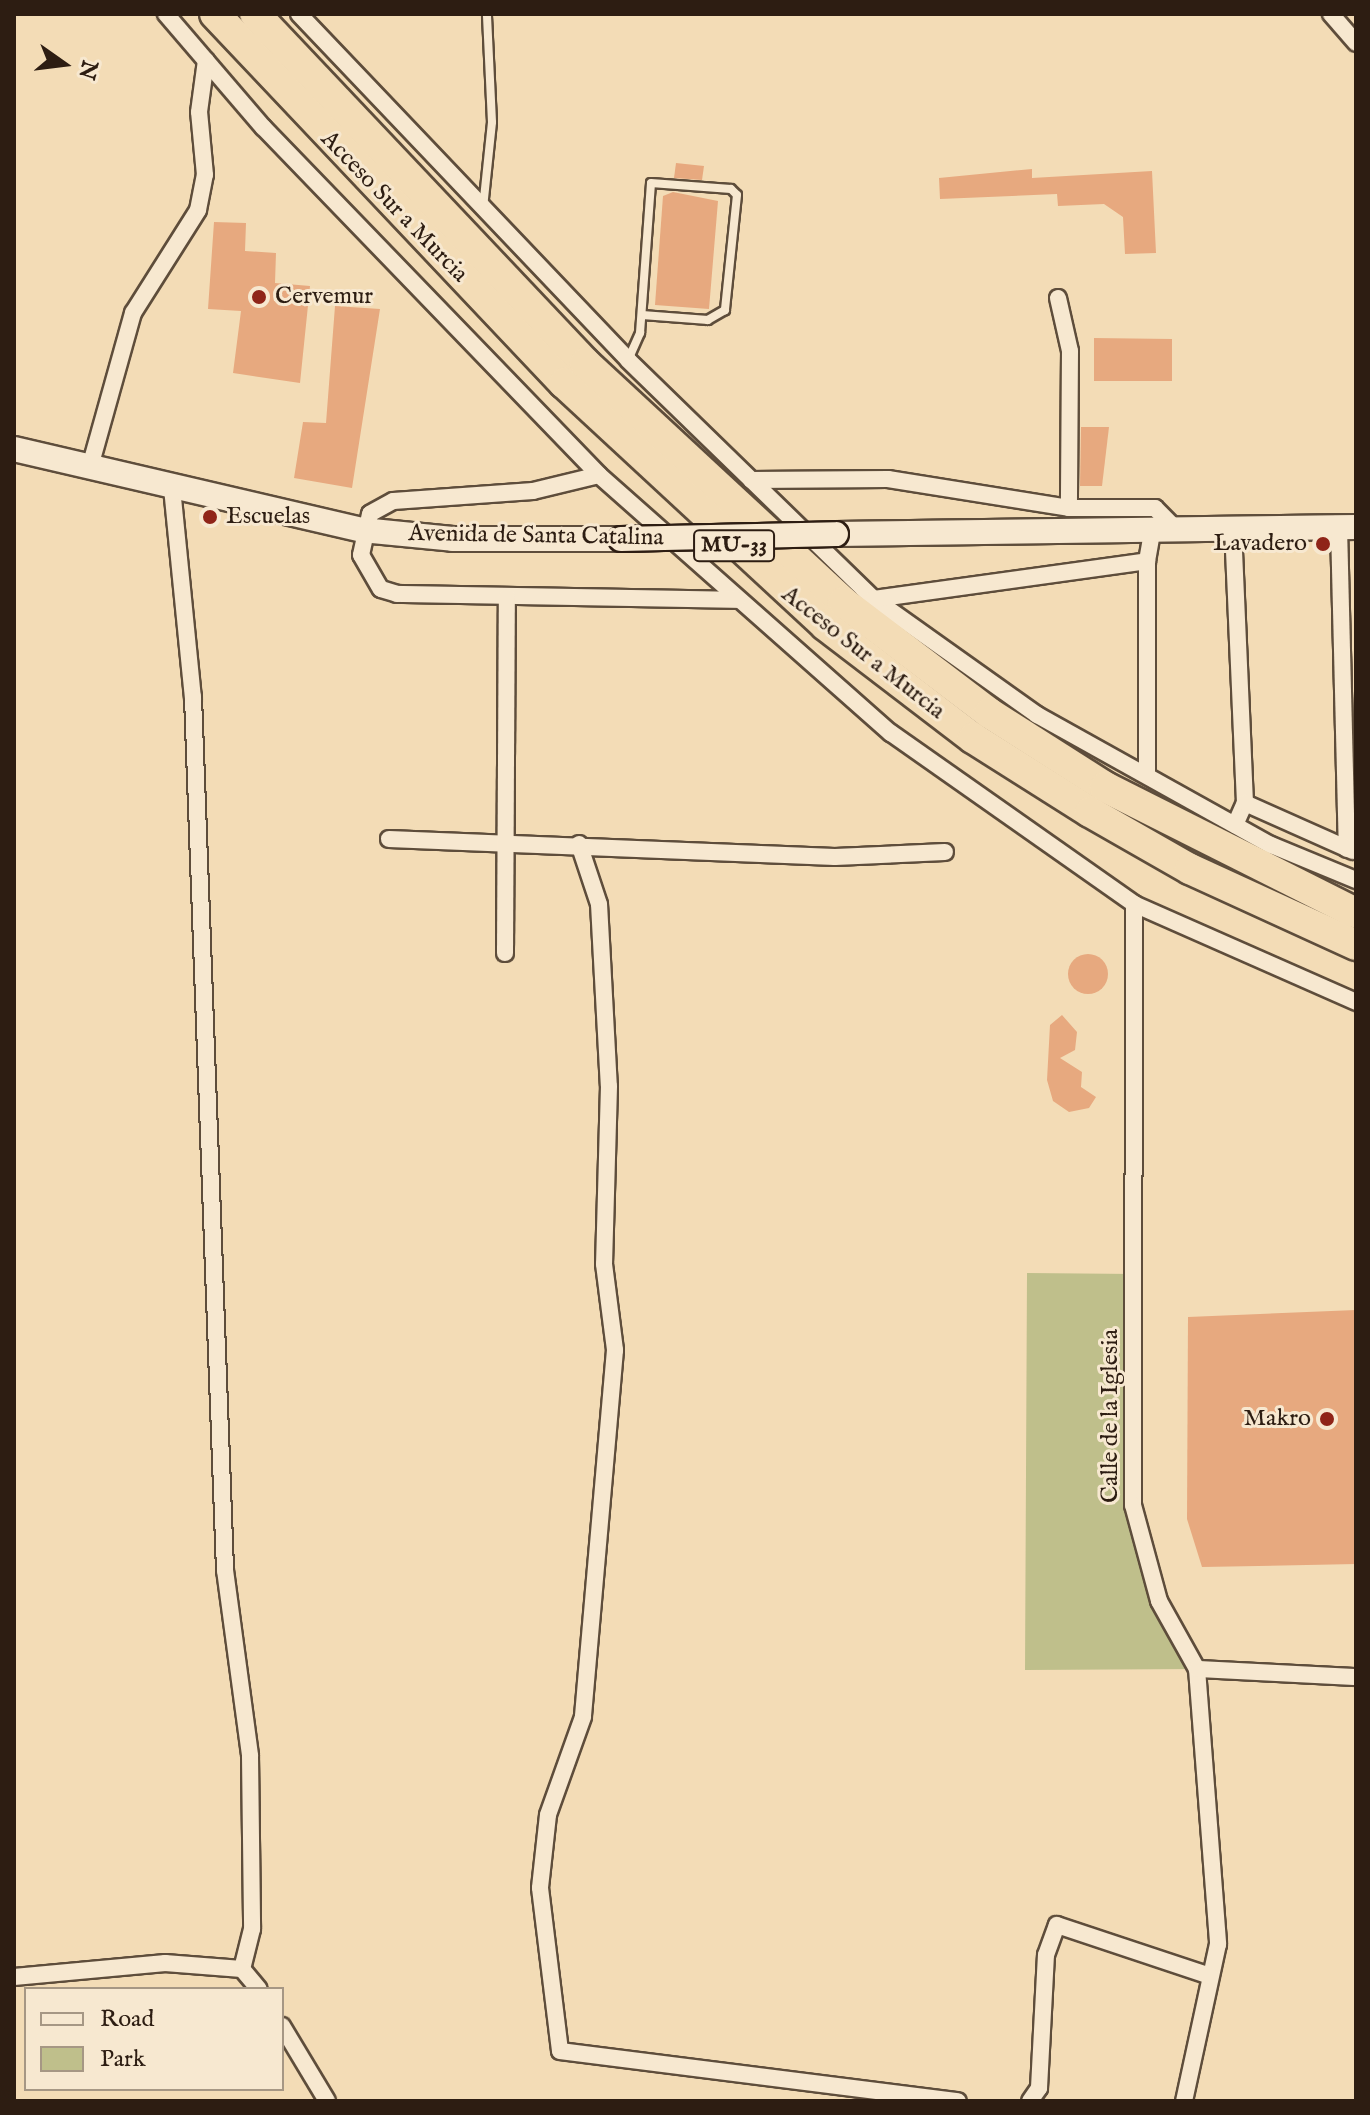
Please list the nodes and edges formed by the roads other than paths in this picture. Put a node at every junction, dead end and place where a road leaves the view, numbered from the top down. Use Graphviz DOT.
graph roads {
  1 [pos="166,14"];
  2 [pos="215,14"];
  3 [pos="255,14"];
  4 [pos="299,14"];
  5 [pos="487,14"];
  6 [pos="1331,14"];
  7 [pos="1356,43"];
  8 [pos="206,60"];
  9 [pos="483,212"];
  10 [pos="1058,298"];
  11 [pos="642,315"];
  12 [pos="628,360"];
  13 [pos="14,449"];
  14 [pos="90,467"];
  15 [pos="599,475"];
  16 [pos="751,480"];
  17 [pos="172,488"];
  18 [pos="1069,508"];
  19 [pos="1348,527"];
  20 [pos="1164,528"];
  21 [pos="1233,528"];
  22 [pos="362,530"];
  23 [pos="1147,561"];
  24 [pos="507,597"];
  25 [pos="874,599"];
  26 [pos="737,600"];
  27 [pos="1147,775"];
  28 [pos="1245,803"];
  29 [pos="1235,825"];
  30 [pos="1318,836"];
  31 [pos="505,838"];
  32 [pos="389,839"];
  33 [pos="579,844"];
  34 [pos="1351,851"];
  35 [pos="945,852"];
  36 [pos="1307,861"];
  37 [pos="1356,880"];
  38 [pos="1134,904"];
  39 [pos="1356,913"];
  40 [pos="1356,945"];
  41 [pos="505,953"];
  42 [pos="1356,1002"];
  43 [pos="1197,1669"];
  44 [pos="1356,1677"];
  45 [pos="242,1969"];
  46 [pos="1210,1976"];
  47 [pos="14,1977"];
  48 [pos="257,1987"];
  49 [pos="284,2029"];
  50 [pos="327,2101"];
  51 [pos="958,2101"];
  52 [pos="1030,2101"];
  53 [pos="1184,2101"];
  1 -- 8 [label="street"];
  2 -- 40 [label="highway, Acceso Sur a Murcia / MU-33"];
  3 -- 39 [label="highway, Acceso Sur a Murcia / MU-33"];
  4 -- 9 [label="street"];
  5 -- 9 [label="lane"];
  6 -- 7 [label="street"];
  8 -- 14 [label="street"];
  8 -- 15 [label="street"];
  9 -- 12 [label="street"];
  10 -- 18 [label="street"];
  11 -- 11 [label="lane"];
  11 -- 12 [label="lane"];
  12 -- 16 [label="street"];
  13 -- 14 [label="main road, Avenida de Santa Catalina"];
  14 -- 17 [label="main road, Avenida de Santa Catalina"];
  15 -- 22 [label="street"];
  15 -- 26 [label="street"];
  16 -- 18 [label="street"];
  16 -- 25 [label="street"];
  17 -- 22 [label="main road, Avenida de Santa Catalina"];
  17 -- 45 [label="street"];
  18 -- 20 [label="street"];
  19 -- 21 [label="main road, Avenida de Santa Catalina"];
  19 -- 34 [label="street"];
  20 -- 21 [label="main road, Avenida de Santa Catalina"];
  20 -- 22 [label="main road, Avenida de Santa Catalina, bridge"];
  20 -- 23 [label="street"];
  21 -- 28 [label="street"];
  22 -- 24 [label="street"];
  23 -- 25 [label="street"];
  23 -- 27 [label="street"];
  24 -- 26 [label="street"];
  24 -- 31 [label="street"];
  25 -- 27 [label="street"];
  26 -- 38 [label="street"];
  27 -- 29 [label="street"];
  28 -- 29 [label="street"];
  28 -- 30 [label="street"];
  29 -- 36 [label="street"];
  30 -- 34 [label="street"];
  30 -- 36 [label="street"];
  31 -- 32 [label="street"];
  31 -- 33 [label="street"];
  31 -- 41 [label="street"];
  33 -- 35 [label="street"];
  33 -- 51 [label="street"];
  36 -- 37 [label="street"];
  38 -- 42 [label="street"];
  38 -- 43 [label="street, Calle de la Iglesia"];
  43 -- 44 [label="street"];
  43 -- 46 [label="street, Calle de la Iglesia"];
  45 -- 47 [label="street"];
  45 -- 48 [label="street"];
  46 -- 52 [label="street"];
  46 -- 53 [label="street, Calle de la Iglesia"];
  49 -- 50 [label="street"];
}
